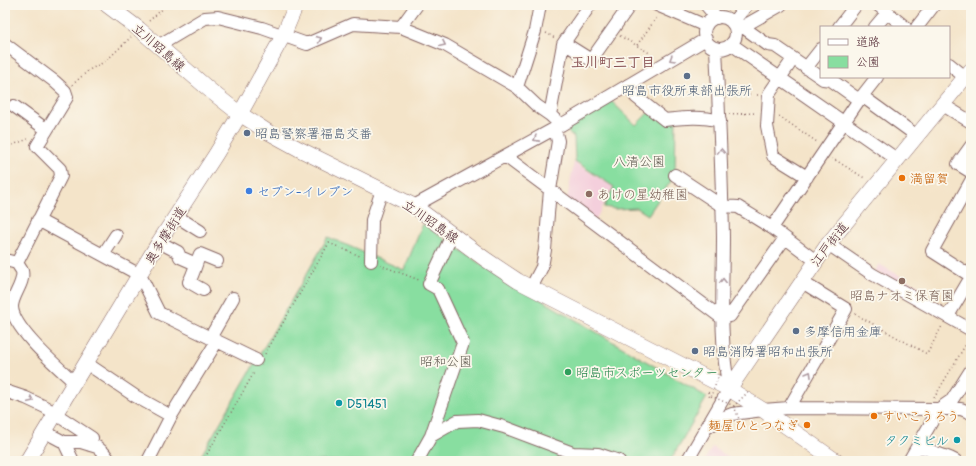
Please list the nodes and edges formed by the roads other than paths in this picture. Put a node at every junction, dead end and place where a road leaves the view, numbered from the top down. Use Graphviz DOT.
graph roads {
  1 [pos="107,5"];
  2 [pos="296,5"];
  3 [pos="417,5"];
  4 [pos="540,5"];
  5 [pos="590,5"];
  6 [pos="630,5"];
  7 [pos="706,5"];
  8 [pos="748,5"];
  9 [pos="781,5"];
  10 [pos="856,5"];
  11 [pos="934,5"];
  12 [pos="661,6"];
  13 [pos="883,9"];
  14 [pos="717,18"];
  15 [pos="706,26"];
  16 [pos="840,26"];
  17 [pos="876,26"];
  18 [pos="904,26"];
  19 [pos="918,26"];
  20 [pos="401,27"];
  21 [pos="737,27"];
  22 [pos="283,36"];
  23 [pos="706,39"];
  24 [pos="5,44"];
  25 [pos="563,44"];
  26 [pos="731,44"];
  27 [pos="158,46"];
  28 [pos="716,48"];
  29 [pos="820,50"];
  30 [pos="793,59"];
  31 [pos="950,65"];
  32 [pos="806,68"];
  33 [pos="968,74"];
  34 [pos="820,76"];
  35 [pos="780,77"];
  36 [pos="823,78"];
  37 [pos="876,78"];
  38 [pos="833,79"];
  39 [pos="628,85"];
  40 [pos="517,87"];
  41 [pos="860,98"];
  42 [pos="943,105"];
  43 [pos="14,106"];
  44 [pos="240,114"];
  45 [pos="550,115"];
  46 [pos="720,121"];
  47 [pos="844,122"];
  48 [pos="971,122"];
  49 [pos="558,127"];
  50 [pos="47,130"];
  51 [pos="917,136"];
  52 [pos="971,146"];
  53 [pos="505,156"];
  54 [pos="898,160"];
  55 [pos="971,172"];
  56 [pos="675,175"];
  57 [pos="807,177"];
  58 [pos="971,181"];
  59 [pos="382,190"];
  60 [pos="550,190"];
  61 [pos="414,206"];
  62 [pos="722,206"];
  63 [pos="176,216"];
  64 [pos="38,220"];
  65 [pos="772,228"];
  66 [pos="200,231"];
  67 [pos="116,235"];
  68 [pos="452,235"];
  69 [pos="785,238"];
  70 [pos="160,242"];
  71 [pos="828,244"];
  72 [pos="103,255"];
  73 [pos="816,260"];
  74 [pos="217,261"];
  75 [pos="371,261"];
  76 [pos="11,262"];
  77 [pos="196,264"];
  78 [pos="140,275"];
  79 [pos="971,277"];
  80 [pos="802,282"];
  81 [pos="531,288"];
  82 [pos="203,290"];
  83 [pos="233,298"];
  84 [pos="723,314"];
  85 [pos="948,316"];
  86 [pos="971,330"];
  87 [pos="213,339"];
  88 [pos="259,361"];
  89 [pos="86,363"];
  90 [pos="971,370"];
  91 [pos="74,382"];
  92 [pos="729,389"];
  93 [pos="960,390"];
  94 [pos="5,391"];
  95 [pos="937,404"];
  96 [pos="790,408"];
  97 [pos="763,410"];
  98 [pos="970,410"];
  99 [pos="55,414"];
  100 [pos="171,416"];
  101 [pos="704,430"];
  102 [pos="45,432"];
  103 [pos="430,436"];
  104 [pos="64,442"];
  105 [pos="90,445"];
  106 [pos="918,446"];
  107 [pos="27,461"];
  108 [pos="73,461"];
  109 [pos="110,461"];
  110 [pos="148,461"];
  111 [pos="417,461"];
  112 [pos="620,461"];
  113 [pos="687,461"];
  114 [pos="836,461"];
  115 [pos="909,461"];
  116 [pos="956,461"];
  1 -- 27 [label="main road, 立川昭島線"];
  2 -- 22 [label="main road, 奥多摩街道"];
  3 -- 20 [label="street"];
  4 -- 40 [label="street"];
  5 -- 25 [label="street"];
  6 -- 25 [label="street"];
  7 -- 14 [label="street"];
  8 -- 21 [label="street"];
  9 -- 21 [label="street"];
  10 -- 16 [label="street"];
  11 -- 19 [label="street"];
  12 -- 15 [label="street"];
  13 -- 17 [label="street"];
  13 -- 18 [label="street"];
  14 -- 15 [label="street"];
  14 -- 21 [label="street"];
  15 -- 23 [label="street"];
  22 -- 20 [label="street, one-way"];
  20 -- 40 [label="street, one-way"];
  21 -- 26 [label="street"];
  21 -- 30 [label="street"];
  22 -- 27 [label="street"];
  22 -- 44 [label="main road, 奥多摩街道"];
  23 -- 28 [label="street"];
  23 -- 39 [label="street, one-way"];
  24 -- 50 [label="street"];
  25 -- 45 [label="street"];
  26 -- 28 [label="street"];
  26 -- 35 [label="street"];
  27 -- 44 [label="main road, 立川昭島線"];
  28 -- 46 [label="street"];
  29 -- 32 [label="street"];
  30 -- 32 [label="street"];
  30 -- 35 [label="street"];
  31 -- 33 [label="street"];
  32 -- 34 [label="street"];
  33 -- 42 [label="main road, 江戸街道"];
  35 -- 47 [label="street"];
  35 -- 57 [label="street"];
  36 -- 38 [label="street"];
  37 -- 41 [label="street"];
  38 -- 41 [label="street"];
  39 -- 46 [label="street"];
  39 -- 49 [label="street"];
  40 -- 45 [label="street"];
  41 -- 47 [label="street"];
  41 -- 51 [label="street"];
  42 -- 48 [label="street"];
  42 -- 51 [label="main road, 江戸街道"];
  43 -- 50 [label="street"];
  44 -- 59 [label="main road, 立川昭島線"];
  44 -- 63 [label="main road, 奥多摩街道"];
  45 -- 49 [label="street"];
  62 -- 46 [label="street, one-way"];
  47 -- 54 [label="street"];
  47 -- 57 [label="street"];
  49 -- 53 [label="street, one-way"];
  49 -- 60 [label="street"];
  50 -- 64 [label="street"];
  51 -- 54 [label="main road, 江戸街道"];
  52 -- 55 [label="street"];
  53 -- 60 [label="street"];
  53 -- 61 [label="street"];
  54 -- 71 [label="main road, 江戸街道"];
  56 -- 62 [label="street"];
  57 -- 65 [label="street"];
  58 -- 79 [label="street"];
  59 -- 61 [label="main road, 立川昭島線"];
  59 -- 75 [label="street"];
  60 -- 81 [label="street"];
  60 -- 84 [label="street"];
  61 -- 68 [label="main road, 立川昭島線"];
  62 -- 65 [label="street"];
  84 -- 62 [label="street, one-way"];
  63 -- 66 [label="street"];
  63 -- 70 [label="main road, 奥多摩街道"];
  64 -- 72 [label="street"];
  64 -- 76 [label="street"];
  65 -- 69 [label="street"];
  67 -- 72 [label="street"];
  68 -- 81 [label="main road, 立川昭島線"];
  68 -- 103 [label="street"];
  69 -- 73 [label="street"];
  69 -- 84 [label="street"];
  70 -- 77 [label="street"];
  70 -- 78 [label="main road, 奥多摩街道"];
  71 -- 73 [label="main road, 江戸街道"];
  71 -- 85 [label="street"];
  72 -- 78 [label="street"];
  73 -- 80 [label="main road, 江戸街道"];
  74 -- 77 [label="street"];
  76 -- 91 [label="street"];
  77 -- 82 [label="street"];
  78 -- 87 [label="street"];
  78 -- 89 [label="main road, 奥多摩街道"];
  79 -- 85 [label="street"];
  80 -- 92 [label="main road, 江戸街道"];
  96 -- 80 [label="street, one-way"];
  81 -- 92 [label="main road, 立川昭島線"];
  83 -- 87 [label="street"];
  84 -- 92 [label="street"];
  85 -- 86 [label="street"];
  87 -- 88 [label="street"];
  87 -- 100 [label="street"];
  89 -- 91 [label="main road, 奥多摩街道"];
  89 -- 100 [label="street"];
  90 -- 93 [label="street"];
  91 -- 99 [label="main road, 奥多摩街道"];
  92 -- 97 [label="main road, 立川昭島線"];
  92 -- 101 [label="street, 江戸街道"];
  93 -- 95 [label="street"];
  93 -- 98 [label="street"];
  94 -- 99 [label="street, one-way"];
  95 -- 96 [label="street, 江戸街道"];
  95 -- 98 [label="street, 江戸街道"];
  95 -- 106 [label="street"];
  96 -- 97 [label="street, 江戸街道"];
  97 -- 101 [label="street, 江戸街道"];
  97 -- 114 [label="main road, 立川昭島線"];
  99 -- 102 [label="main road, 奥多摩街道"];
  99 -- 105 [label="street"];
  100 -- 110 [label="street"];
  101 -- 113 [label="street, 江戸街道"];
  102 -- 104 [label="street"];
  102 -- 107 [label="main road, 奥多摩街道"];
  103 -- 111 [label="street"];
  103 -- 112 [label="street"];
  104 -- 105 [label="street"];
  104 -- 108 [label="street"];
  105 -- 109 [label="street"];
  106 -- 115 [label="street"];
  106 -- 116 [label="street"];
}
